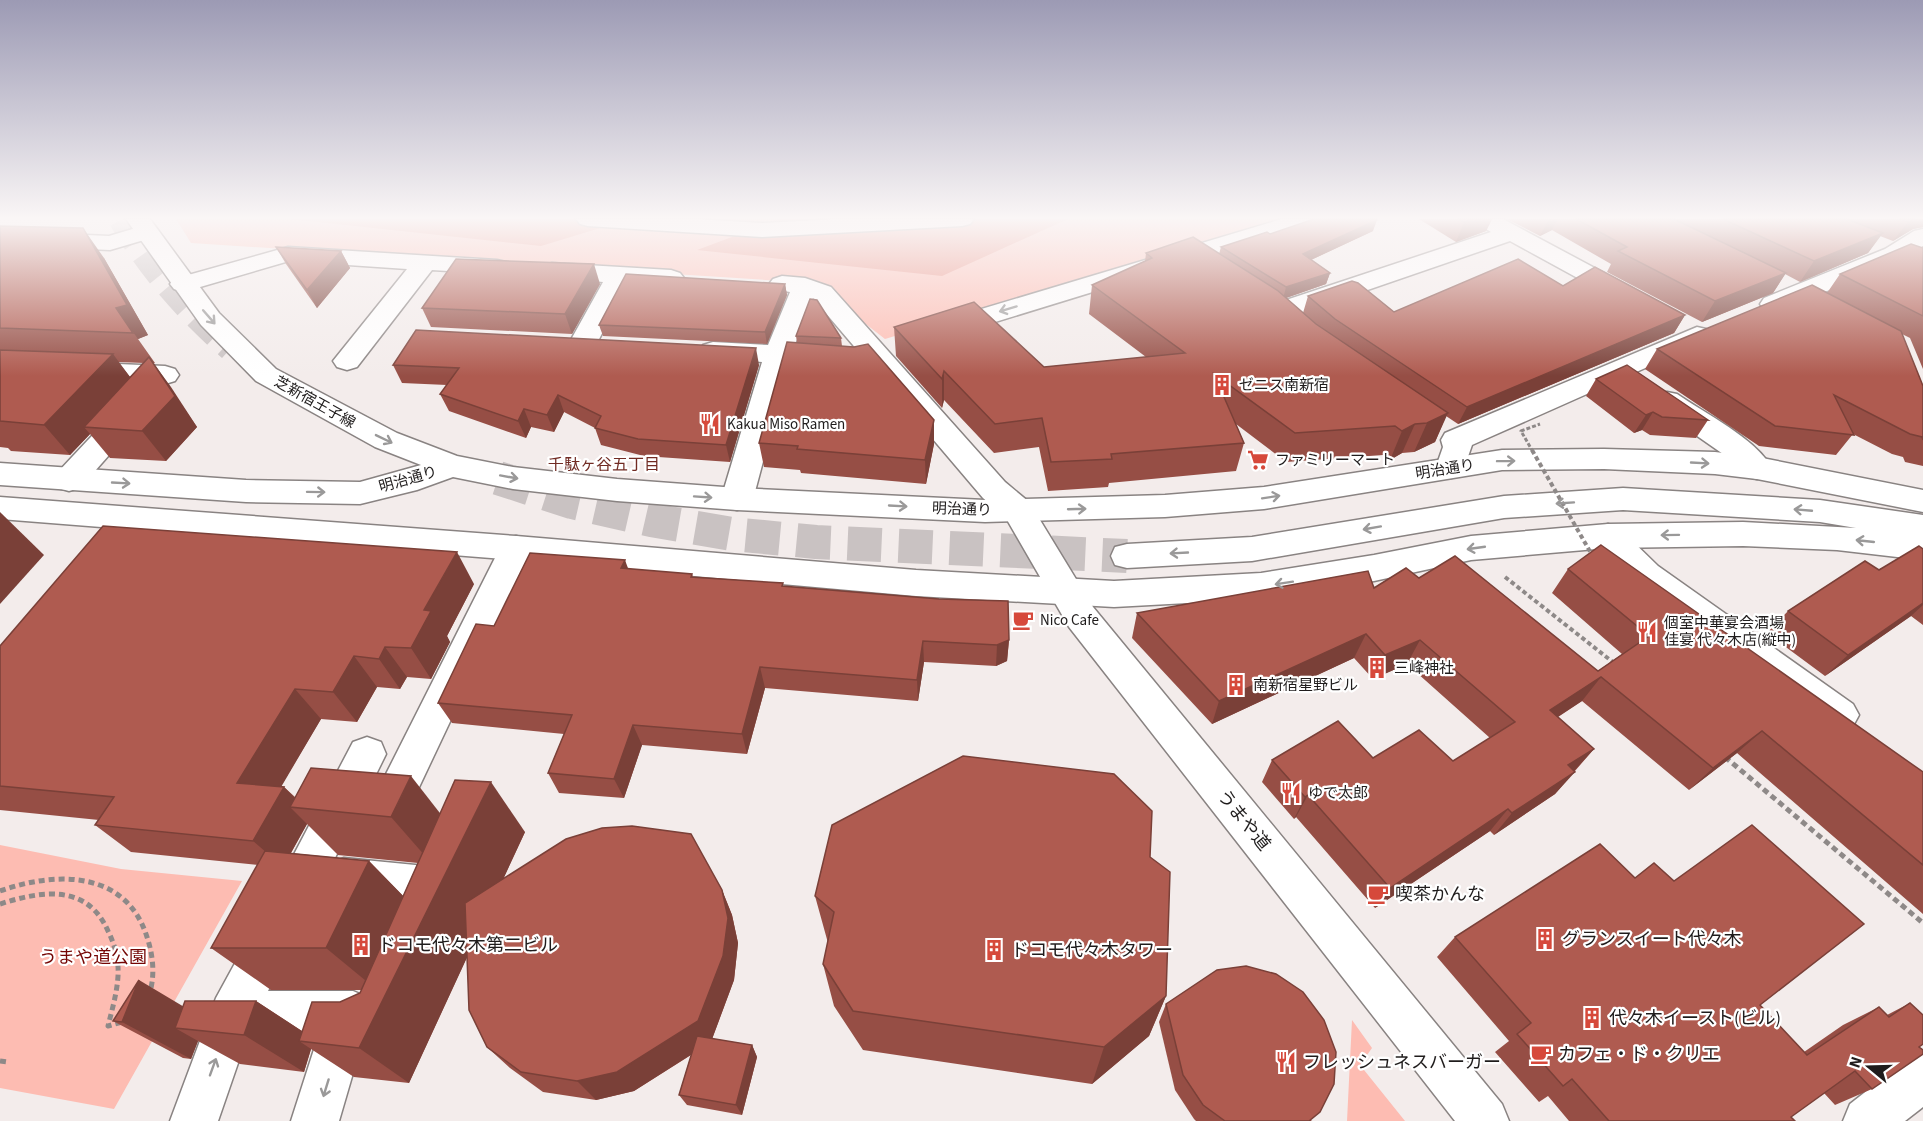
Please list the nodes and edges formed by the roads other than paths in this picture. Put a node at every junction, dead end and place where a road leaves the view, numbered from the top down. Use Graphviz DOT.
graph roads {
  1 [pos="174,271"];
  2 [pos="227,271"];
  3 [pos="419,271"];
  4 [pos="554,271"];
  5 [pos="1130,271"];
  6 [pos="1383,271"];
  7 [pos="1584,271"];
  8 [pos="1852,271"];
  9 [pos="619,276"];
  10 [pos="1769,278"];
  11 [pos="700,280"];
  12 [pos="758,283"];
  13 [pos="183,284"];
  14 [pos="805,286"];
  15 [pos="1799,293"];
  16 [pos="1829,308"];
  17 [pos="1723,325"];
  18 [pos="1303,332"];
  19 [pos="897,343"];
  20 [pos="582,345"];
  21 [pos="686,349"];
  22 [pos="778,354"];
  23 [pos="347,361"];
  24 [pos="0,368"];
  25 [pos="1619,368"];
  26 [pos="1448,445"];
  27 [pos="452,466"];
  28 [pos="1757,468"];
  29 [pos="0,474"];
  30 [pos="69,480"];
  31 [pos="737,499"];
  32 [pos="1923,501"];
  33 [pos="0,508"];
  34 [pos="1018,510"];
  35 [pos="1923,527"];
  36 [pos="1600,546"];
  37 [pos="516,548"];
  38 [pos="1923,548"];
  39 [pos="1127,556"];
  40 [pos="1065,593"];
  41 [pos="1866,734"];
  42 [pos="367,754"];
  43 [pos="399,788"];
  44 [pos="462,850"];
  45 [pos="306,874"];
  46 [pos="232,1014"];
  47 [pos="1923,1077"];
  48 [pos="194,1121"];
  49 [pos="315,1121"];
  50 [pos="1485,1121"];
  51 [pos="1867,1121"];
  1 -- 13 [label="street, 芝新宿王子線"];
  2 -- 13 [label="street"];
  3 -- 23 [label="street"];
  4 -- 9 [label="street"];
  5 -- 19 [label="street, one-way"];
  6 -- 18 [label="street"];
  7 -- 17 [label="street"];
  8 -- 15 [label="street"];
  9 -- 11 [label="street"];
  9 -- 20 [label="street"];
  10 -- 15 [label="street"];
  12 -- 14 [label="street"];
  13 -- 27 [label="street, 芝新宿王子線, one-way"];
  14 -- 19 [label="street"];
  14 -- 22 [label="street"];
  15 -- 16 [label="street"];
  15 -- 17 [label="street"];
  17 -- 25 [label="street"];
  19 -- 22 [label="street"];
  19 -- 34 [label="street"];
  21 -- 22 [label="street"];
  22 -- 31 [label="street"];
  24 -- 30 [label="street"];
  25 -- 26 [label="street"];
  25 -- 28 [label="street"];
  26 -- 28 [label="street, 明治通り, one-way"];
  34 -- 26 [label="street, 明治通り, one-way"];
  30 -- 27 [label="street, 明治通り, one-way"];
  27 -- 31 [label="street, 明治通り, one-way"];
  28 -- 32 [label="street, 明治通り"];
  29 -- 30 [label="street, 明治通り"];
  31 -- 34 [label="street, 明治通り, one-way"];
  33 -- 37 [label="street"];
  34 -- 40 [label="street, うまや道"];
  35 -- 39 [label="street, one-way"];
  38 -- 36 [label="street, one-way"];
  36 -- 40 [label="street, one-way"];
  36 -- 41 [label="street"];
  37 -- 40 [label="street"];
  37 -- 43 [label="street"];
  40 -- 50 [label="street, うまや道"];
  42 -- 45 [label="street"];
  44 -- 45 [label="street"];
  45 -- 46 [label="street"];
  48 -- 46 [label="street, one-way"];
  46 -- 49 [label="street, one-way"];
  47 -- 51 [label="street"];
}
